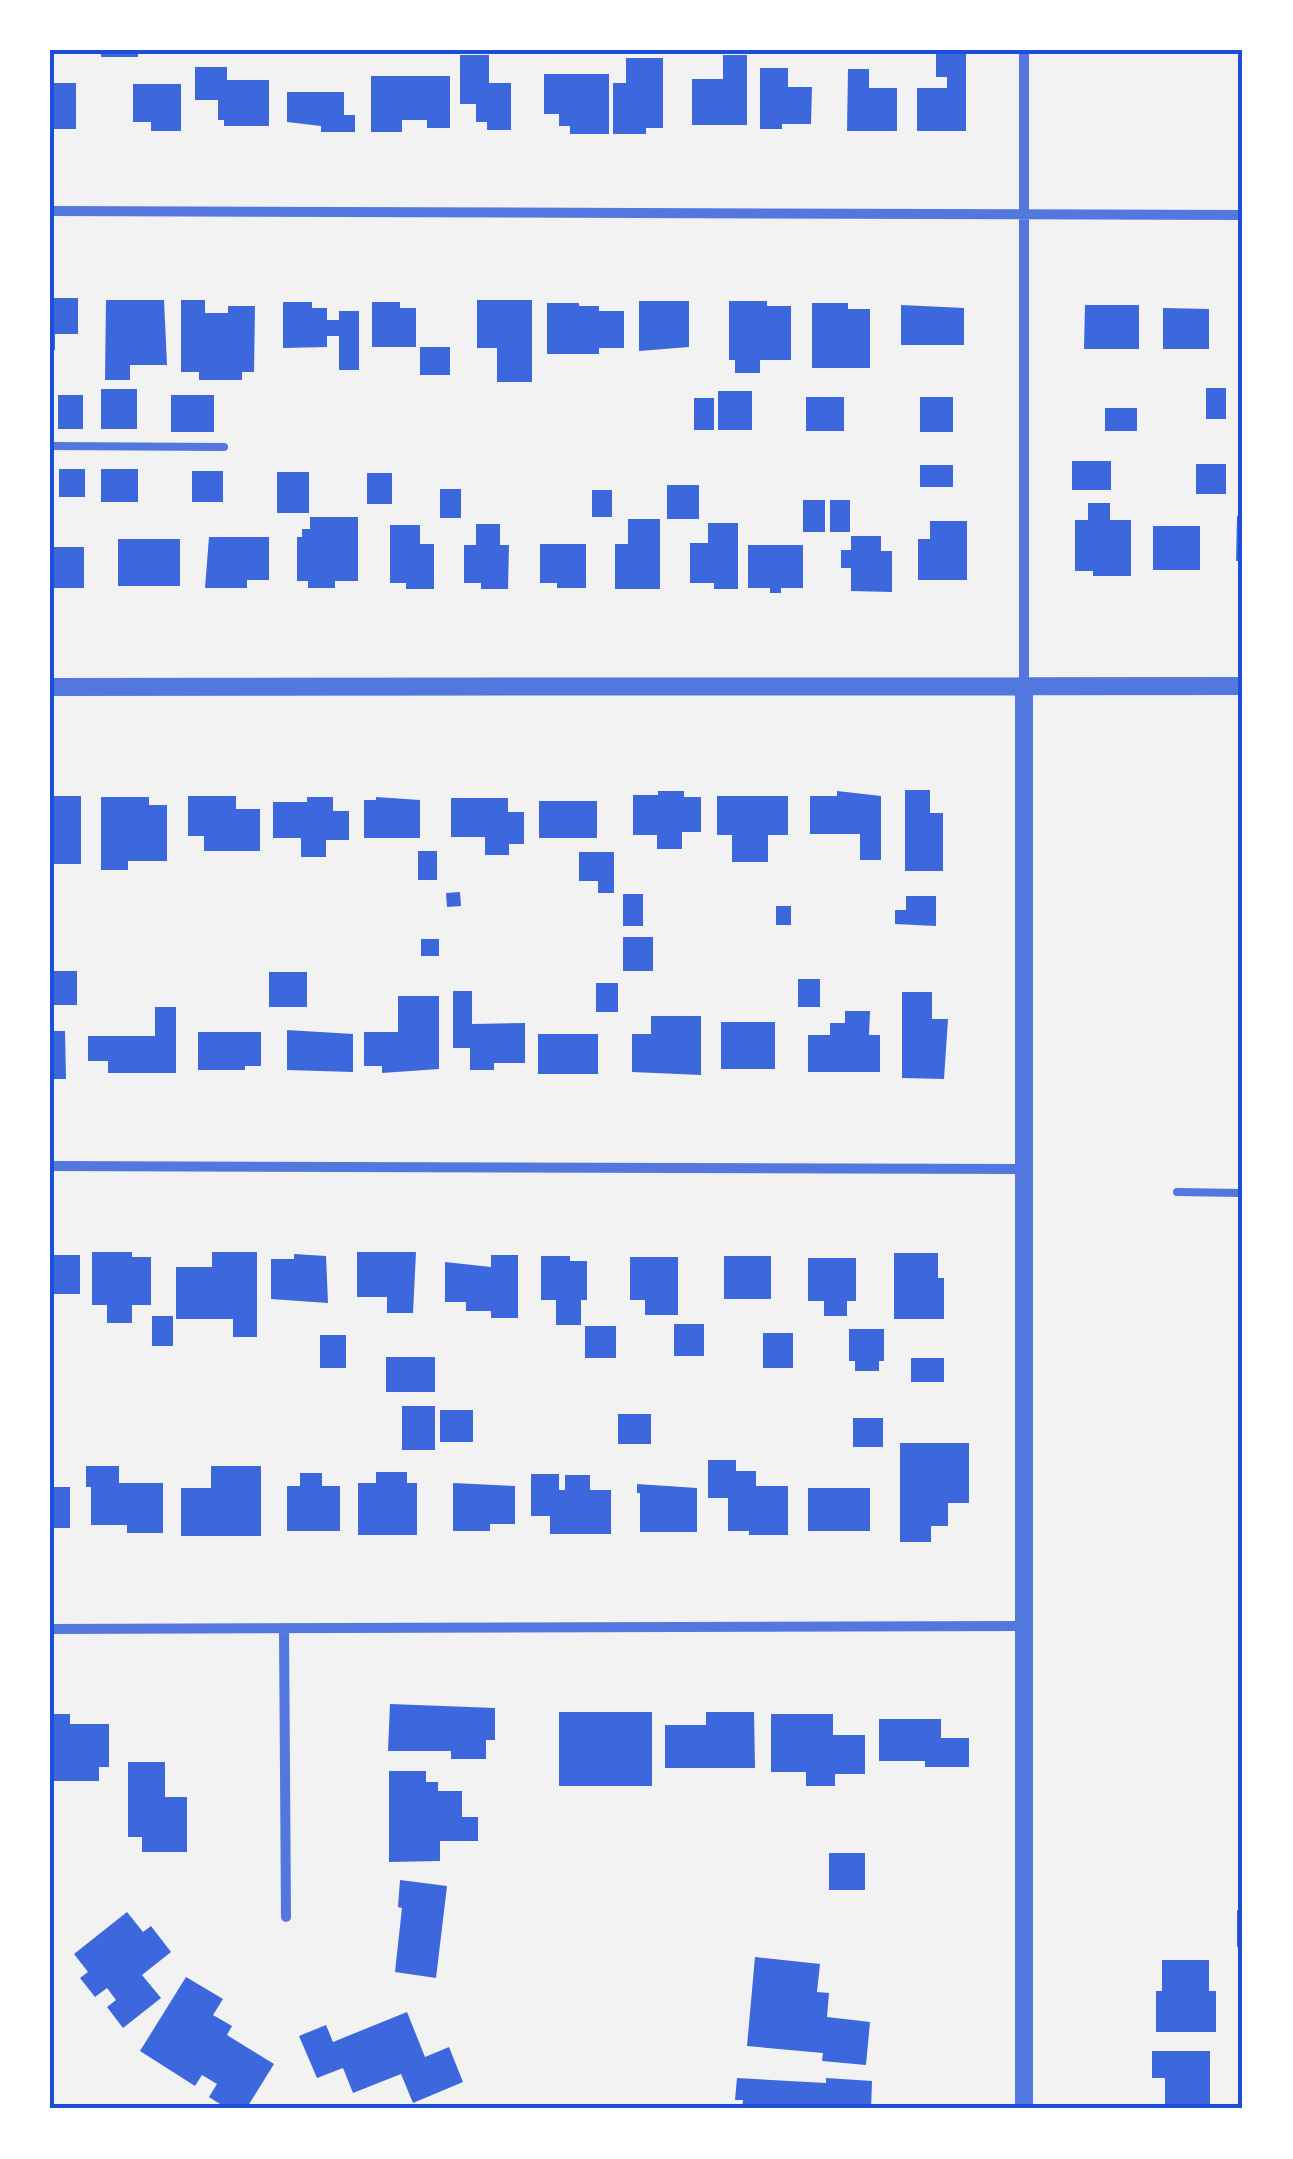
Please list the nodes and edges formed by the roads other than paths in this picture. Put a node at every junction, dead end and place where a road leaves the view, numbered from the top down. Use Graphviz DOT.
graph roads {
  1 [pos="1024,50"];
  2 [pos="50,211"];
  3 [pos="1024,214"];
  4 [pos="1243,215"];
  5 [pos="50,446"];
  6 [pos="224,447"];
  7 [pos="1024,685"];
  8 [pos="1243,686"];
  9 [pos="50,688"];
  10 [pos="50,1166"];
  11 [pos="1024,1169"];
  12 [pos="1177,1192"];
  13 [pos="1243,1193"];
  14 [pos="1024,1626"];
  15 [pos="50,1629"];
  16 [pos="284,1629"];
  17 [pos="286,1916"];
  18 [pos="1024,2109"];
  1 -- 3 [label="street"];
  2 -- 3 [label="street"];
  3 -- 4 [label="street"];
  3 -- 7 [label="street"];
  5 -- 6 [label="lane"];
  7 -- 8 [label="street"];
  7 -- 9 [label="street"];
  7 -- 11 [label="street"];
  10 -- 11 [label="street"];
  11 -- 14 [label="street"];
  12 -- 13 [label="lane"];
  14 -- 16 [label="street"];
  14 -- 18 [label="street"];
  15 -- 16 [label="street"];
  16 -- 17 [label="street"];
}
